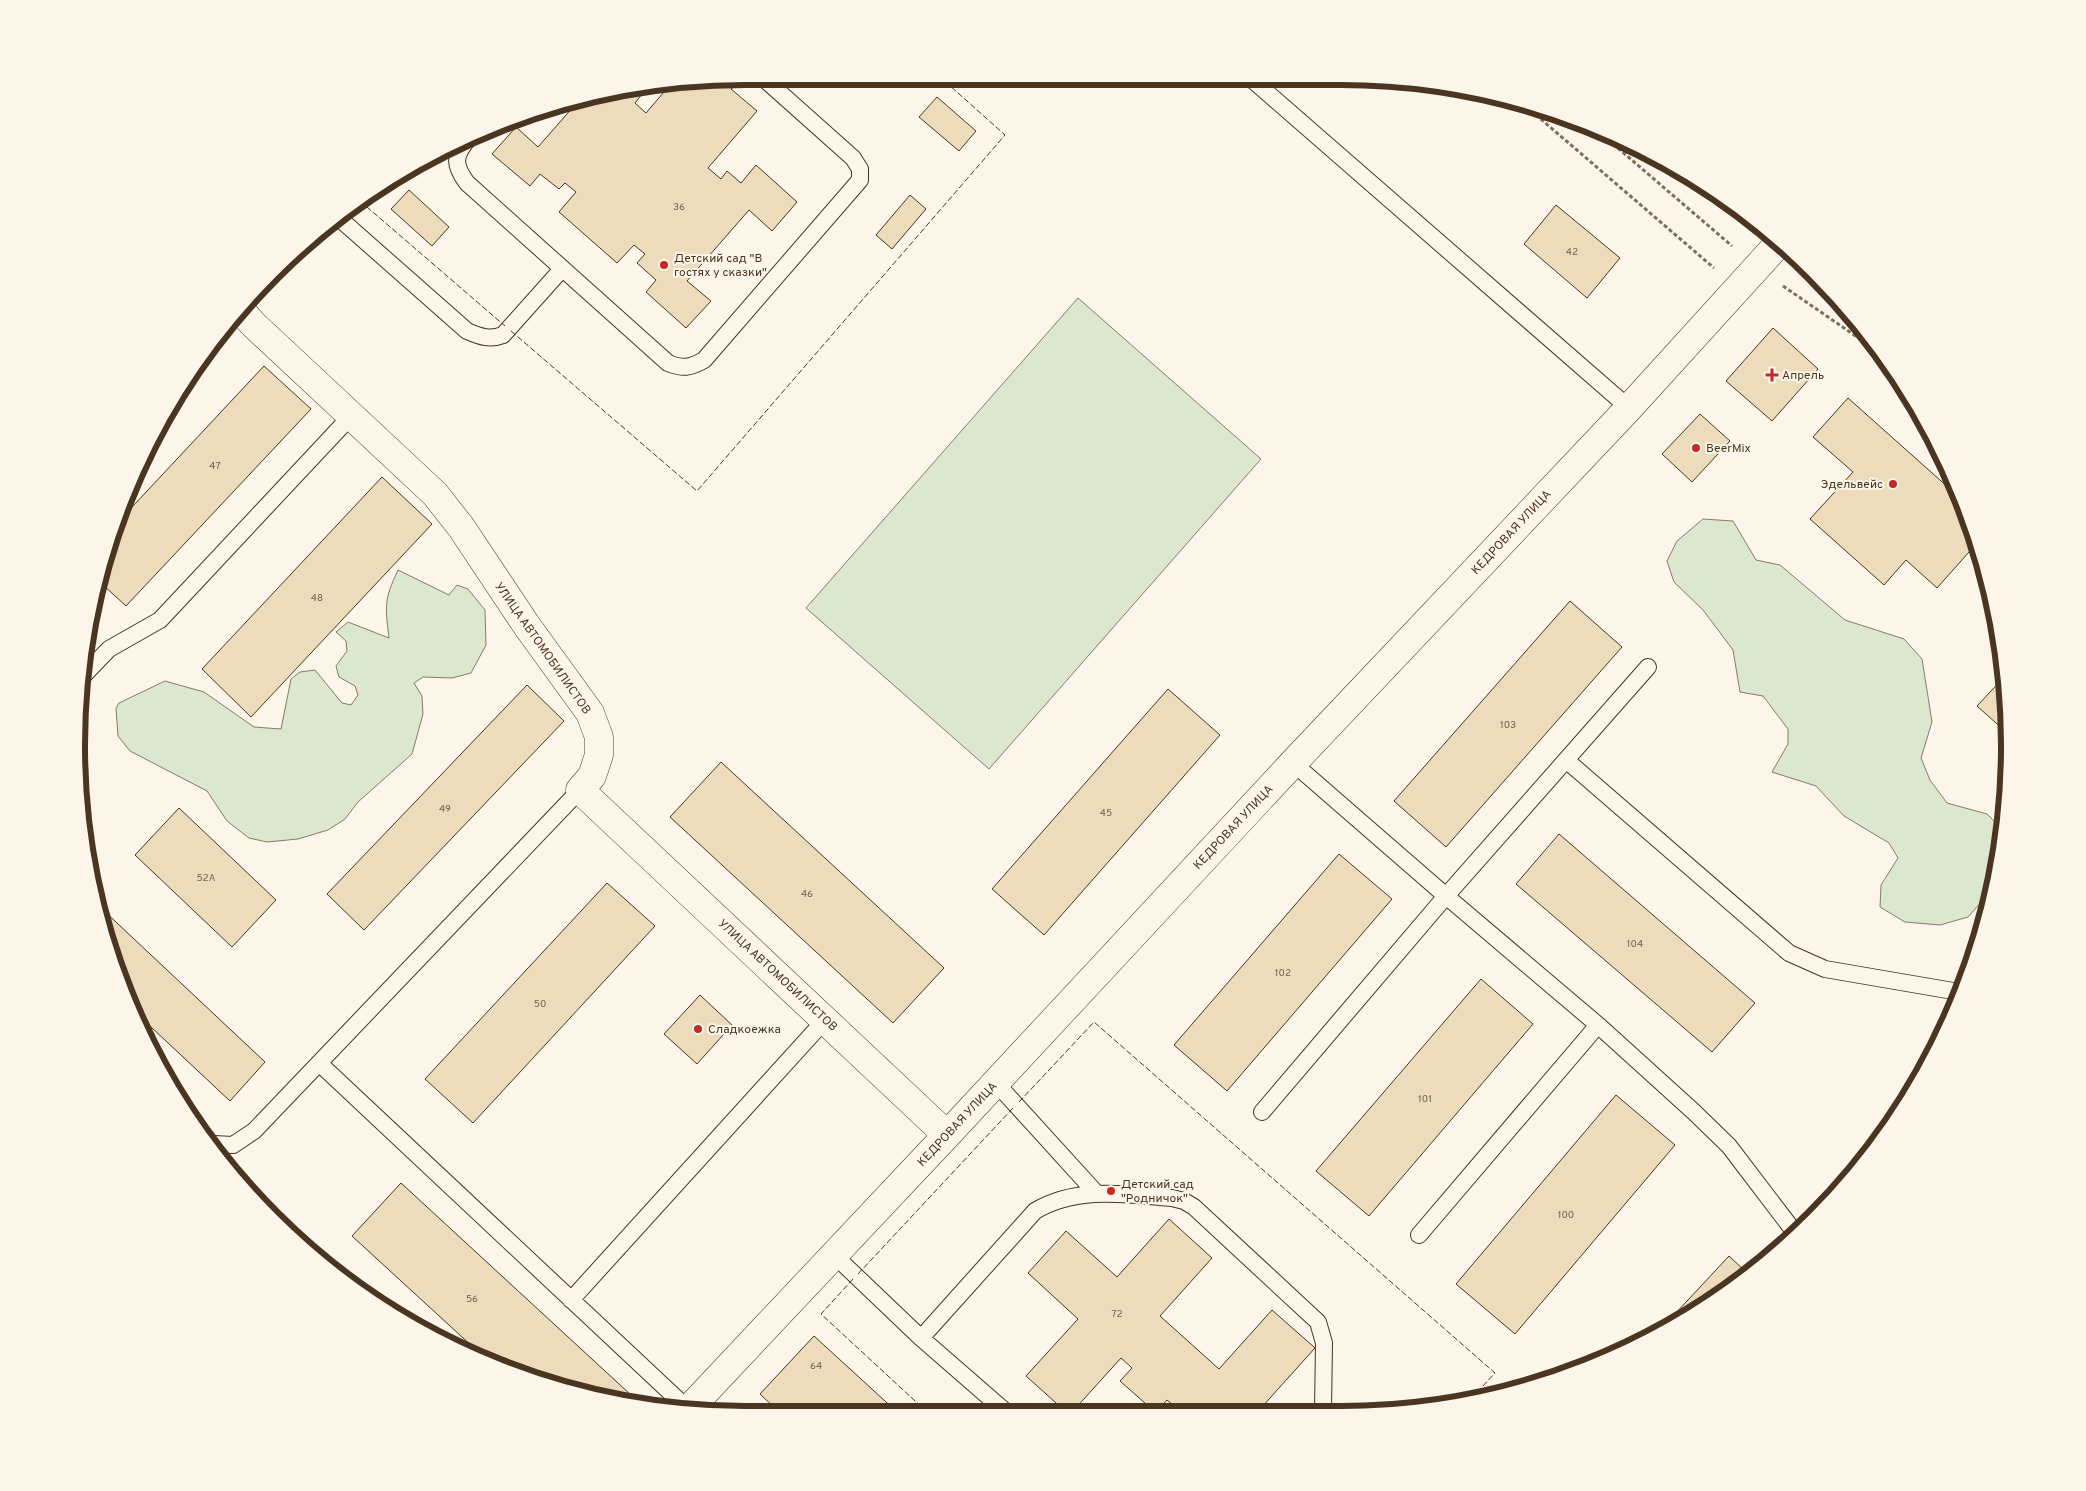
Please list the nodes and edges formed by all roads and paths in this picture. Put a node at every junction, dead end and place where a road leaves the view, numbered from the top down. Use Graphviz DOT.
graph roads {
  1 [pos="771,85"];
  2 [pos="1258,85"];
  3 [pos="1536,115"];
  4 [pos="1613,144"];
  5 [pos="460,150"];
  6 [pos="343,221"];
  7 [pos="1775,248"];
  8 [pos="1738,251"];
  9 [pos="562,269"];
  10 [pos="1777,281"];
  11 [pos="1737,289"];
  12 [pos="245,315"];
  13 [pos="1864,341"];
  14 [pos="1629,408"];
  15 [pos="352,415"];
  16 [pos="1648,667"];
  17 [pos="90,669"];
  18 [pos="1566,760"];
  19 [pos="1293,763"];
  20 [pos="580,790"];
  21 [pos="1446,896"];
  22 [pos="1954,991"];
  23 [pos="825,1020"];
  24 [pos="1598,1025"];
  25 [pos="319,1063"];
  26 [pos="996,1083"];
  27 [pos="1262,1112"];
  28 [pos="948,1135"];
  29 [pos="218,1144"];
  30 [pos="233,1145"];
  31 [pos="227,1155"];
  32 [pos="1097,1194"];
  33 [pos="1791,1228"];
  34 [pos="1419,1235"];
  35 [pos="834,1255"];
  36 [pos="571,1300"];
  37 [pos="921,1338"];
  38 [pos="680,1402"];
  39 [pos="695,1404"];
  40 [pos="999,1406"];
  41 [pos="1323,1406"];
  1 -- 9 [label="lane"];
  2 -- 14 [label="lane"];
  3 -- 11 [label="path"];
  4 -- 8 [label="path"];
  5 -- 9 [label="lane"];
  6 -- 9 [label="lane"];
  7 -- 11 [label="street, КЕДРОВАЯ УЛИЦА"];
  10 -- 13 [label="path"];
  11 -- 14 [label="street, КЕДРОВАЯ УЛИЦА"];
  12 -- 15 [label="street, УЛИЦА АВТОМОБИЛИСТОВ"];
  14 -- 19 [label="street, КЕДРОВАЯ УЛИЦА"];
  15 -- 17 [label="lane"];
  15 -- 20 [label="street, УЛИЦА АВТОМОБИЛИСТОВ"];
  16 -- 18 [label="lane"];
  18 -- 21 [label="lane"];
  18 -- 22 [label="lane"];
  19 -- 21 [label="lane"];
  19 -- 26 [label="street, КЕДРОВАЯ УЛИЦА"];
  20 -- 23 [label="street, УЛИЦА АВТОМОБИЛИСТОВ"];
  20 -- 25 [label="lane"];
  21 -- 24 [label="lane"];
  21 -- 27 [label="lane"];
  23 -- 28 [label="street, УЛИЦА АВТОМОБИЛИСТОВ"];
  23 -- 36 [label="lane"];
  24 -- 33 [label="lane"];
  24 -- 34 [label="lane"];
  25 -- 30 [label="lane"];
  25 -- 36 [label="lane"];
  26 -- 28 [label="street, КЕДРОВАЯ УЛИЦА"];
  26 -- 32 [label="lane"];
  28 -- 35 [label="street, КЕДРОВАЯ УЛИЦА"];
  29 -- 30 [label="lane"];
  30 -- 31 [label="lane"];
  32 -- 37 [label="lane"];
  32 -- 41 [label="lane"];
  35 -- 37 [label="lane"];
  35 -- 39 [label="street, КЕДРОВАЯ УЛИЦА"];
  36 -- 38 [label="lane"];
  37 -- 40 [label="lane"];
}
